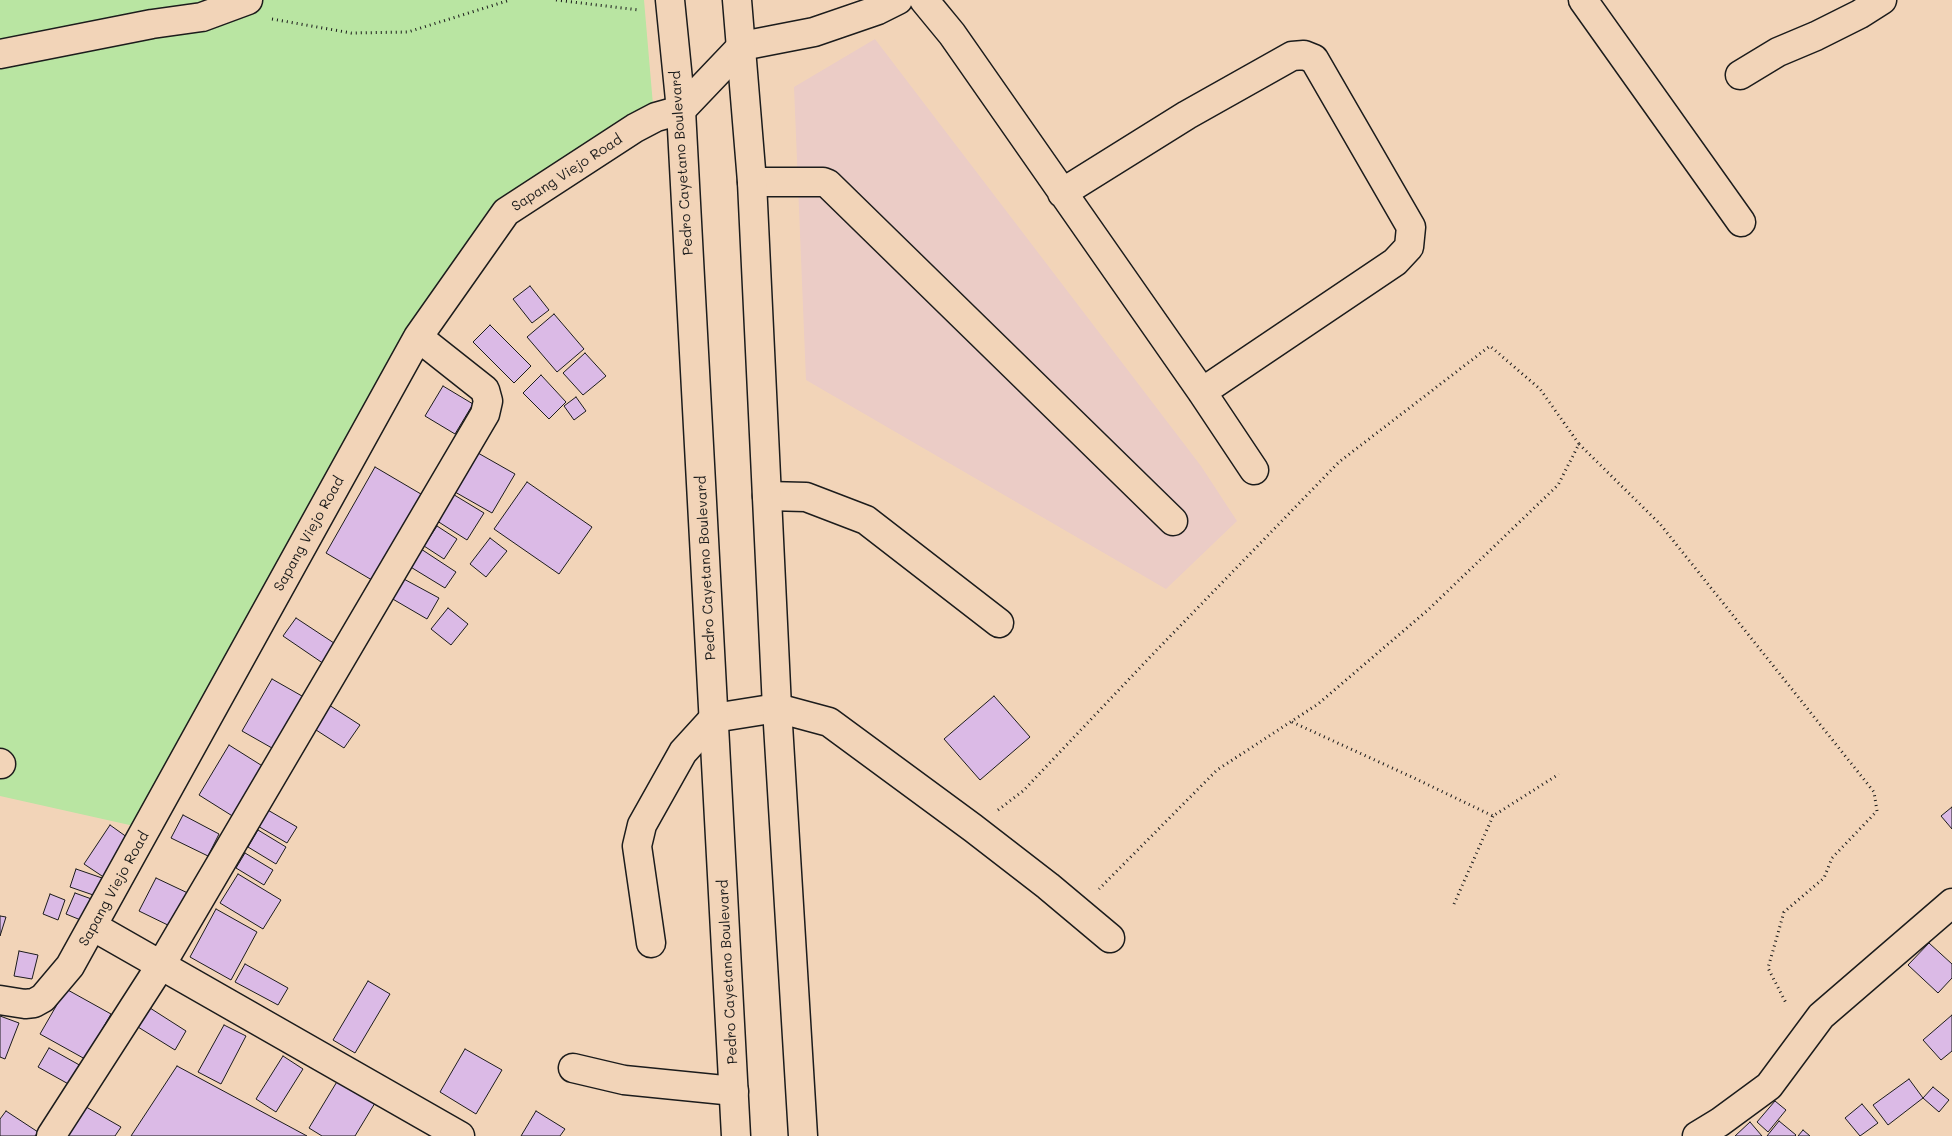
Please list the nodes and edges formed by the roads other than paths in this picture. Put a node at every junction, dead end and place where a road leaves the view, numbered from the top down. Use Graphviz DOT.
graph roads {
  1 [pos="670,0"];
  2 [pos="737,0"];
  3 [pos="898,0"];
  4 [pos="924,0"];
  5 [pos="1582,0"];
  6 [pos="1882,0"];
  7 [pos="241,3"];
  8 [pos="742,46"];
  9 [pos="0,54"];
  10 [pos="1740,76"];
  11 [pos="680,110"];
  12 [pos="752,182"];
  13 [pos="1062,193"];
  14 [pos="1741,222"];
  15 [pos="418,337"];
  16 [pos="1202,392"];
  17 [pos="1254,470"];
  18 [pos="767,496"];
  19 [pos="1173,521"];
  20 [pos="999,623"];
  21 [pos="777,708"];
  22 [pos="714,718"];
  23 [pos="1952,903"];
  24 [pos="94,927"];
  25 [pos="1110,938"];
  26 [pos="651,943"];
  27 [pos="161,965"];
  28 [pos="0,1000"];
  29 [pos="573,1068"];
  30 [pos="734,1091"];
  31 [pos="51,1136"];
  32 [pos="460,1136"];
  33 [pos="736,1136"];
  34 [pos="803,1136"];
  35 [pos="1697,1136"];
  1 -- 11 [label="street, Pedro Cayetano Boulevard"];
  2 -- 8 [label="street"];
  3 -- 8 [label="street"];
  4 -- 13 [label="street"];
  5 -- 14 [label="street"];
  6 -- 10 [label="street"];
  7 -- 9 [label="street"];
  8 -- 11 [label="street"];
  8 -- 12 [label="street"];
  11 -- 15 [label="street, Sapang Viejo Road"];
  11 -- 22 [label="street, Pedro Cayetano Boulevard"];
  12 -- 18 [label="street"];
  12 -- 19 [label="street"];
  13 -- 16 [label="street"];
  13 -- 16 [label="street"];
  15 -- 24 [label="street, Sapang Viejo Road"];
  15 -- 27 [label="street"];
  16 -- 17 [label="street"];
  18 -- 20 [label="street"];
  18 -- 21 [label="street"];
  21 -- 22 [label="street"];
  21 -- 25 [label="street"];
  21 -- 34 [label="street"];
  22 -- 26 [label="street"];
  22 -- 30 [label="street, Pedro Cayetano Boulevard"];
  23 -- 35 [label="street"];
  24 -- 27 [label="street"];
  24 -- 28 [label="street, Sapang Viejo Road"];
  27 -- 31 [label="street"];
  27 -- 32 [label="street"];
  29 -- 30 [label="street"];
  30 -- 33 [label="street, Pedro Cayetano Boulevard"];
}
